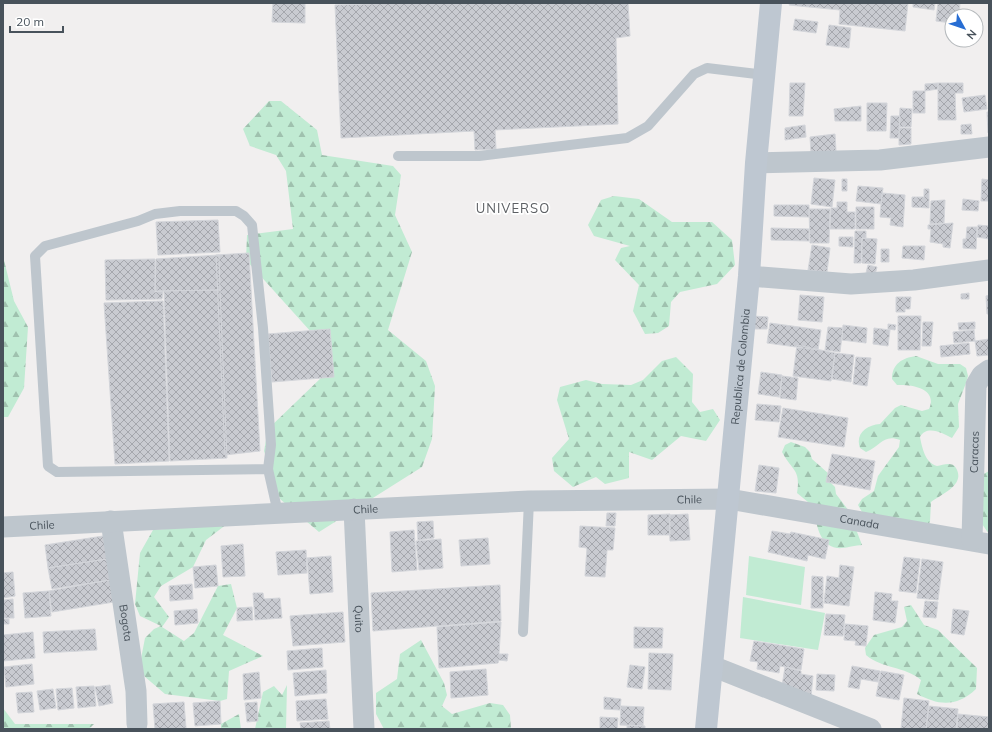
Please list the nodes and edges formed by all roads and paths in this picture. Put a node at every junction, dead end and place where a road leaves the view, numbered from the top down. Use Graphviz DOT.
graph roads {
  1 [pos="771,3"];
  2 [pos="765,75"];
  3 [pos="989,147"];
  4 [pos="398,156"];
  5 [pos="756,163"];
  6 [pos="989,270"];
  7 [pos="749,276"];
  8 [pos="989,370"];
  9 [pos="268,469"];
  10 [pos="729,499"];
  11 [pos="529,501"];
  12 [pos="354,509"];
  13 [pos="278,513"];
  14 [pos="111,521"];
  15 [pos="3,527"];
  16 [pos="980,542"];
  17 [pos="523,632"];
  18 [pos="712,666"];
  19 [pos="137,724"];
  20 [pos="364,729"];
  21 [pos="706,729"];
  22 [pos="871,729"];
  1 -- 2 [label="street, Republica de Colombia"];
  2 -- 4 [label="lane"];
  2 -- 5 [label="street, Republica de Colombia"];
  3 -- 5 [label="street"];
  5 -- 7 [label="street, Republica de Colombia"];
  6 -- 7 [label="street"];
  7 -- 10 [label="street, Republica de Colombia"];
  8 -- 16 [label="street, Caracas"];
  9 -- 9 [label="lane"];
  9 -- 13 [label="lane"];
  10 -- 11 [label="street, Chile"];
  10 -- 16 [label="street, Canada"];
  10 -- 18 [label="street, Republica de Colombia"];
  11 -- 12 [label="street, Chile"];
  11 -- 17 [label="lane"];
  12 -- 13 [label="street, Chile"];
  12 -- 20 [label="street, Quito"];
  13 -- 14 [label="street, Chile"];
  14 -- 15 [label="street, Chile"];
  14 -- 19 [label="street, Bogota"];
  18 -- 21 [label="street, Republica de Colombia"];
  18 -- 22 [label="street"];
}
